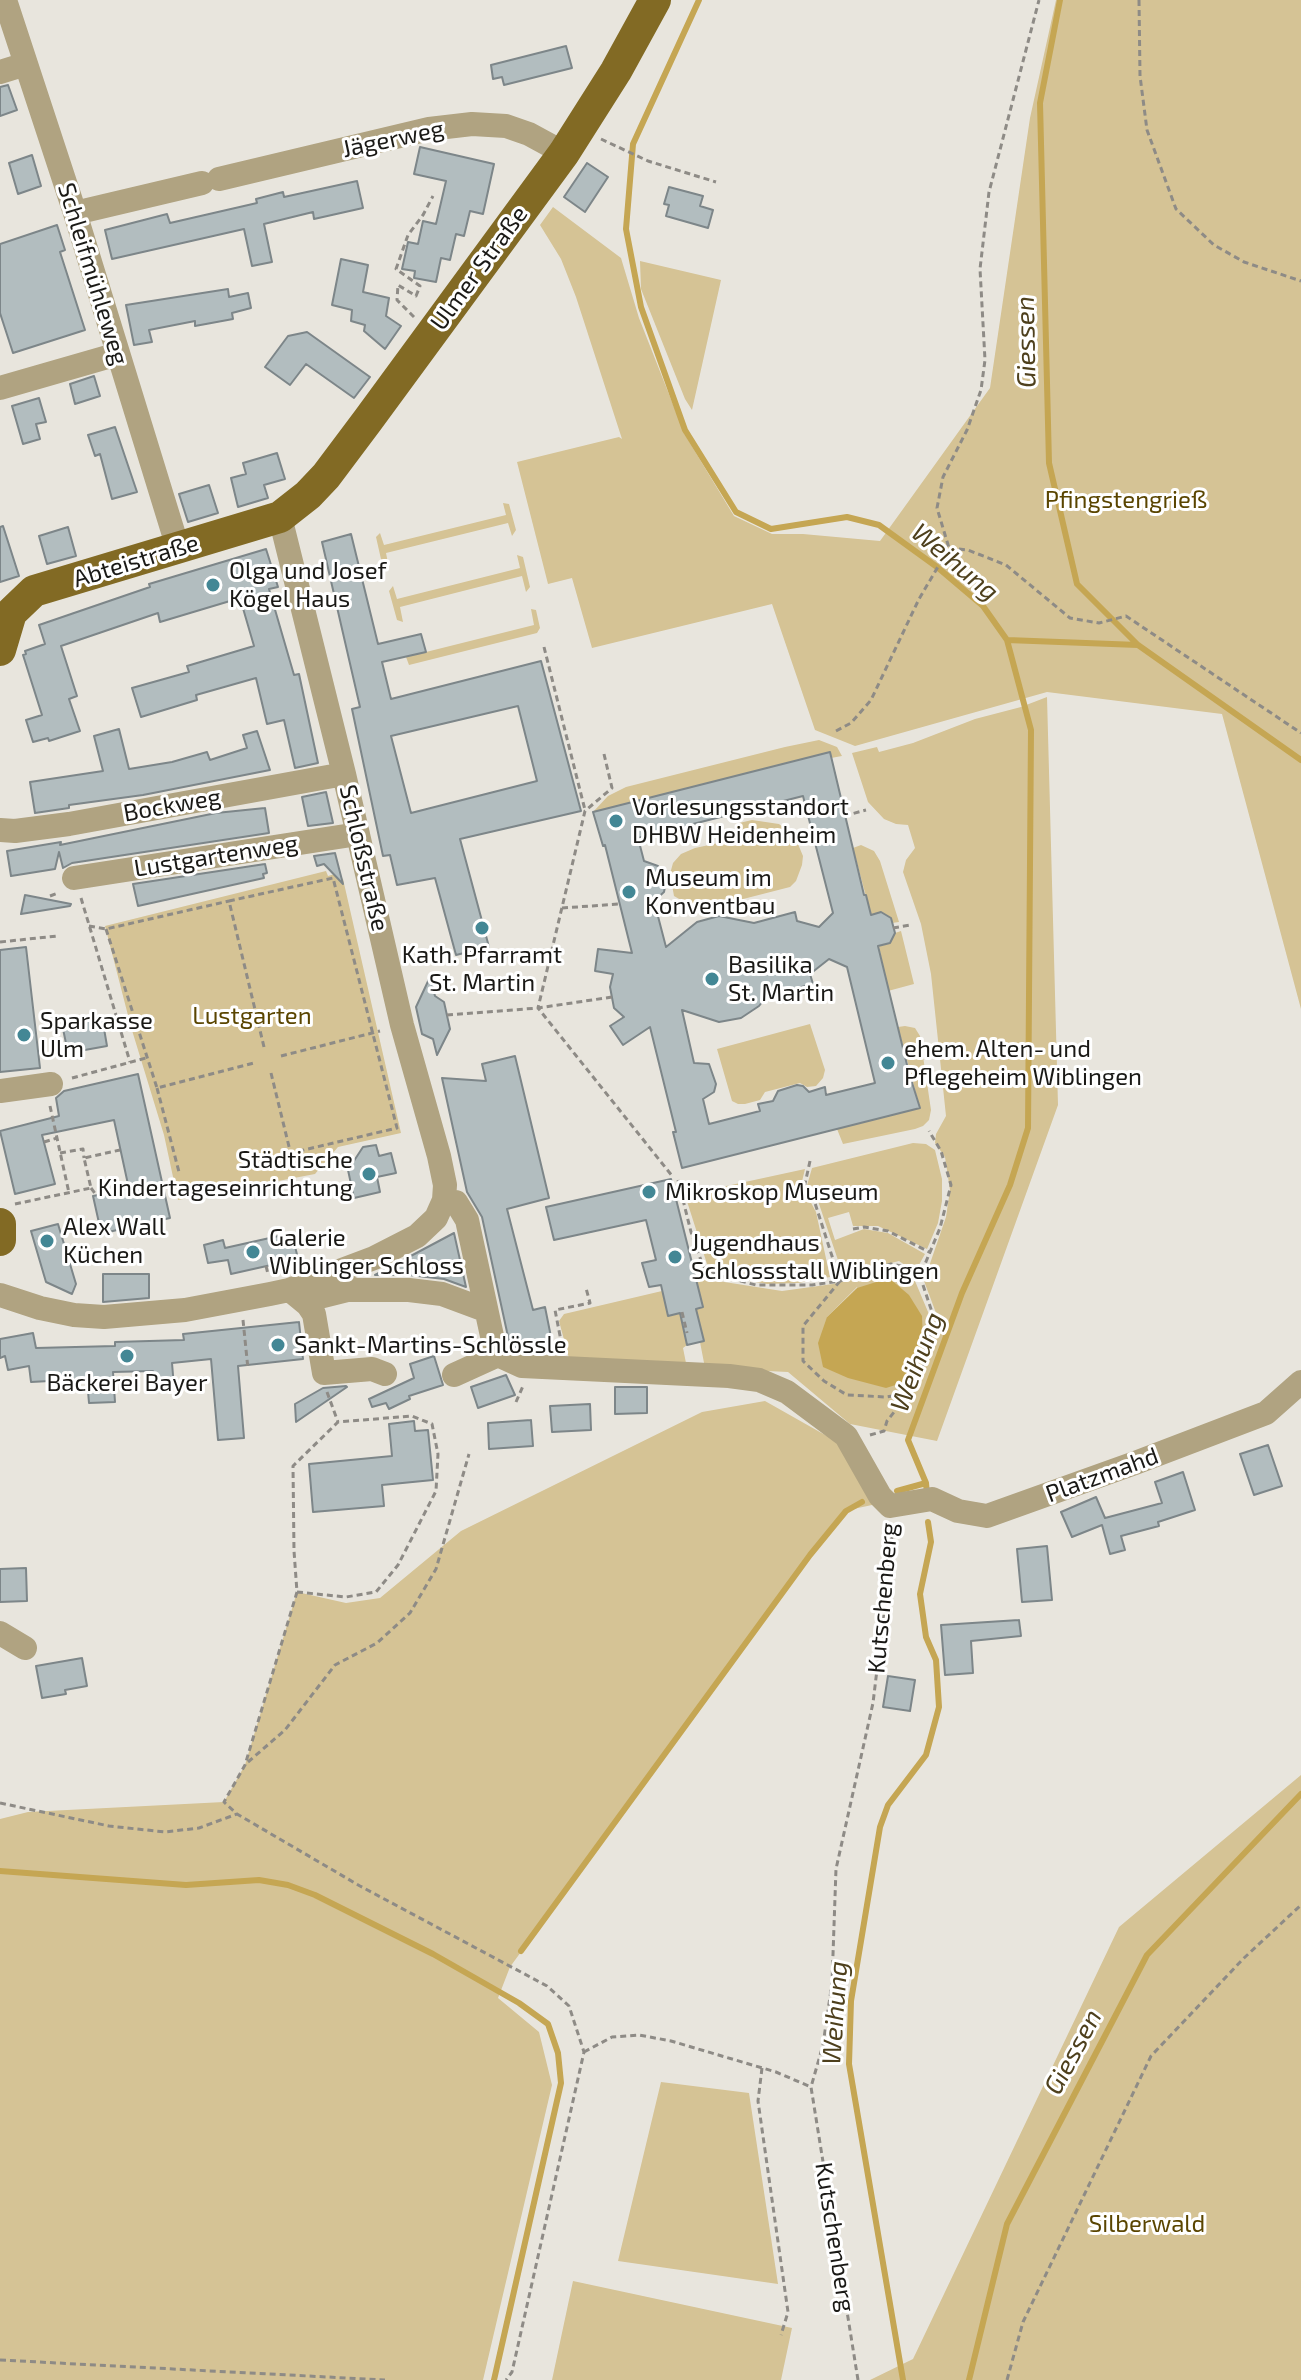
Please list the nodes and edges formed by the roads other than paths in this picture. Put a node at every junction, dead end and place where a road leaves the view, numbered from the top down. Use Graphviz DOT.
graph roads {
  1 [pos="5,0"];
  2 [pos="655,0"];
  3 [pos="26,64"];
  4 [pos="0,72"];
  5 [pos="564,153"];
  6 [pos="75,213"];
  7 [pos="118,354"];
  8 [pos="0,388"];
  9 [pos="280,517"];
  10 [pos="178,548"];
  11 [pos="6,611"];
  12 [pos="0,650"];
  13 [pos="344,774"];
  14 [pos="0,830"];
  15 [pos="358,834"];
  16 [pos="74,878"];
  17 [pos="51,1084"];
  18 [pos="0,1091"];
  19 [pos="444,1200"];
  20 [pos="5,1214"];
  21 [pos="0,1240"];
  22 [pos="289,1290"];
  23 [pos="0,1295"];
  24 [pos="485,1310"];
  25 [pos="498,1355"];
  26 [pos="385,1374"];
  27 [pos="454,1375"];
  28 [pos="1301,1382"];
  29 [pos="890,1506"];
  30 [pos="0,1633"];
  31 [pos="25,1648"];
  1 -- 3 [label="street, Schleifmühleweg"];
  2 -- 5 [label="main road, Ulmer Straße"];
  3 -- 4 [label="street"];
  3 -- 6 [label="street, Schleifmühleweg"];
  5 -- 6 [label="street, Jägerweg"];
  5 -- 9 [label="main road, Ulmer Straße"];
  6 -- 7 [label="street, Schleifmühleweg"];
  7 -- 8 [label="street"];
  7 -- 10 [label="street, Schleifmühleweg"];
  9 -- 10 [label="main road, Abteistraße"];
  9 -- 13 [label="street, Schloßstraße"];
  10 -- 11 [label="main road, Abteistraße"];
  11 -- 12 [label="main road"];
  13 -- 14 [label="street, Bockweg"];
  13 -- 15 [label="street, Schloßstraße"];
  15 -- 16 [label="street, Lustgartenweg"];
  15 -- 19 [label="street, Schloßstraße"];
  17 -- 18 [label="street"];
  19 -- 22 [label="street"];
  19 -- 24 [label="street"];
  20 -- 21 [label="main road"];
  22 -- 23 [label="street"];
  22 -- 24 [label="street"];
  22 -- 26 [label="street"];
  24 -- 25 [label="street"];
  25 -- 27 [label="street"];
  25 -- 29 [label="street, Kutschenberg"];
  28 -- 29 [label="street, Platzmahd"];
  30 -- 31 [label="street"];
}
